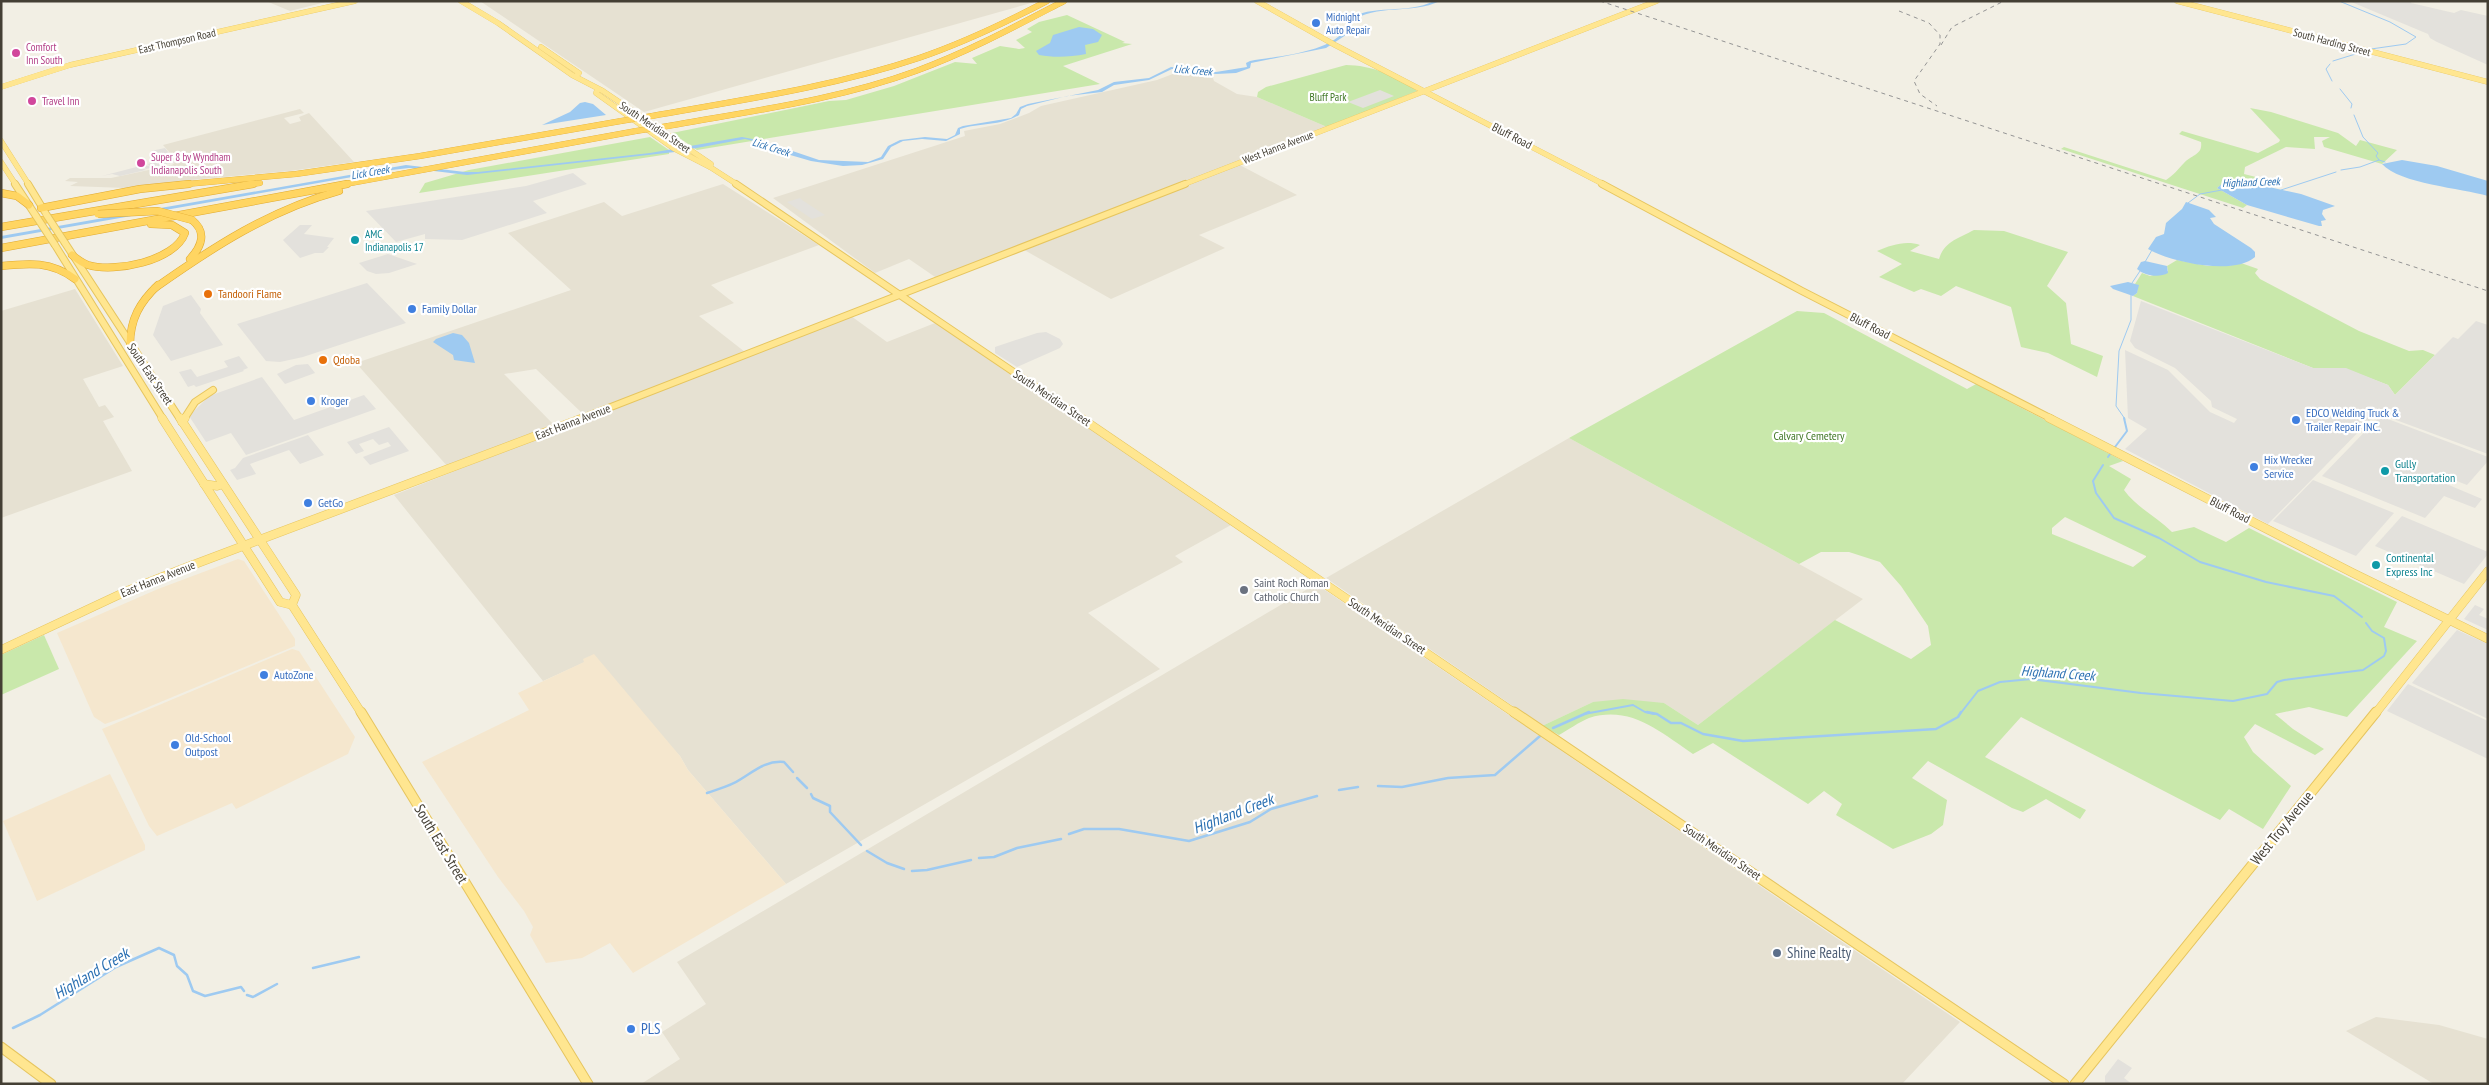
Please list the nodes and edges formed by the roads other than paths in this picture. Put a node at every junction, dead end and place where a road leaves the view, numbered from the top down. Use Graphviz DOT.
graph roads {
  1 [pos="344,1"];
  2 [pos="355,1"];
  3 [pos="461,1"];
  4 [pos="470,1"];
  5 [pos="1047,1"];
  6 [pos="1064,1"];
  7 [pos="1257,1"];
  8 [pos="1656,1"];
  9 [pos="2177,1"];
  10 [pos="577,76"];
  11 [pos="2488,82"];
  12 [pos="1,84"];
  13 [pos="597,90"];
  14 [pos="1423,91"];
  15 [pos="636,132"];
  16 [pos="1,141"];
  17 [pos="398,159"];
  18 [pos="1,162"];
  19 [pos="453,164"];
  20 [pos="710,167"];
  21 [pos="406,172"];
  22 [pos="1,193"];
  23 [pos="29,205"];
  24 [pos="118,206"];
  25 [pos="41,208"];
  26 [pos="192,220"];
  27 [pos="120,226"];
  28 [pos="1,227"];
  29 [pos="35,242"];
  30 [pos="1,246"];
  31 [pos="72,255"];
  32 [pos="1,266"];
  33 [pos="75,279"];
  34 [pos="155,288"];
  35 [pos="900,295"];
  36 [pos="130,345"];
  37 [pos="213,390"];
  38 [pos="182,422"];
  39 [pos="204,484"];
  40 [pos="223,484"];
  41 [pos="228,492"];
  42 [pos="210,494"];
  43 [pos="260,541"];
  44 [pos="245,547"];
  45 [pos="2488,571"];
  46 [pos="292,605"];
  47 [pos="2449,622"];
  48 [pos="2488,639"];
  49 [pos="1,650"];
  50 [pos="1,1047"];
  51 [pos="50,1084"];
  52 [pos="588,1084"];
  53 [pos="2064,1084"];
  54 [pos="2075,1084"];
  1 -- 12 [label="main road, East Thompson Road"];
  2 -- 12 [label="main road, East Thompson Road"];
  3 -- 10 [label="main road, South Meridian Street"];
  4 -- 10 [label="main road, South Meridian Street"];
  5 -- 17 [label="highway, bridge"];
  6 -- 15 [label="highway, bridge"];
  7 -- 14 [label="main road, Bluff Road"];
  8 -- 14 [label="main road, West Hanna Avenue"];
  9 -- 11 [label="main road, South Harding Street"];
  10 -- 13 [label="main road, South Meridian Street"];
  13 -- 20 [label="main road, South Meridian Street"];
  13 -- 20 [label="main road, South Meridian Street"];
  14 -- 35 [label="main road, West Hanna Avenue"];
  14 -- 47 [label="main road, Bluff Road"];
  15 -- 19 [label="highway"];
  16 -- 25 [label="main road, South East Street"];
  17 -- 24 [label="highway"];
  17 -- 25 [label="highway"];
  18 -- 23 [label="main road, South East Street"];
  19 -- 21 [label="highway"];
  20 -- 35 [label="main road, South Meridian Street"];
  21 -- 27 [label="highway"];
  21 -- 34 [label="highway"];
  22 -- 23 [label="highway"];
  23 -- 33 [label="main road, South East Street, bridge"];
  24 -- 28 [label="highway"];
  25 -- 31 [label="main road, South East Street, bridge"];
  26 -- 28 [label="highway, bridge"];
  26 -- 34 [label="highway"];
  27 -- 29 [label="highway"];
  27 -- 30 [label="highway"];
  29 -- 30 [label="highway"];
  29 -- 31 [label="highway"];
  31 -- 36 [label="main road, South East Street"];
  32 -- 33 [label="highway"];
  33 -- 39 [label="main road, South East Street"];
  34 -- 36 [label="highway"];
  35 -- 43 [label="main road, East Hanna Avenue"];
  35 -- 53 [label="main road, South Meridian Street"];
  36 -- 38 [label="main road, South East Street"];
  37 -- 38 [label="main road"];
  38 -- 40 [label="main road, South East Street"];
  39 -- 40 [label="main road"];
  39 -- 42 [label="main road, South East Street"];
  40 -- 41 [label="main road, South East Street"];
  41 -- 42 [label="main road"];
  41 -- 43 [label="main road, South East Street"];
  42 -- 44 [label="main road, South East Street"];
  43 -- 44 [label="main road, East Hanna Avenue"];
  43 -- 46 [label="main road, South East Street"];
  44 -- 46 [label="main road, South East Street"];
  44 -- 49 [label="main road, East Hanna Avenue"];
  45 -- 47 [label="main road, West Troy Avenue"];
  46 -- 52 [label="main road, South East Street"];
  47 -- 48 [label="main road, Bluff Road"];
  47 -- 54 [label="main road, West Troy Avenue"];
  50 -- 51 [label="main road"];
}
